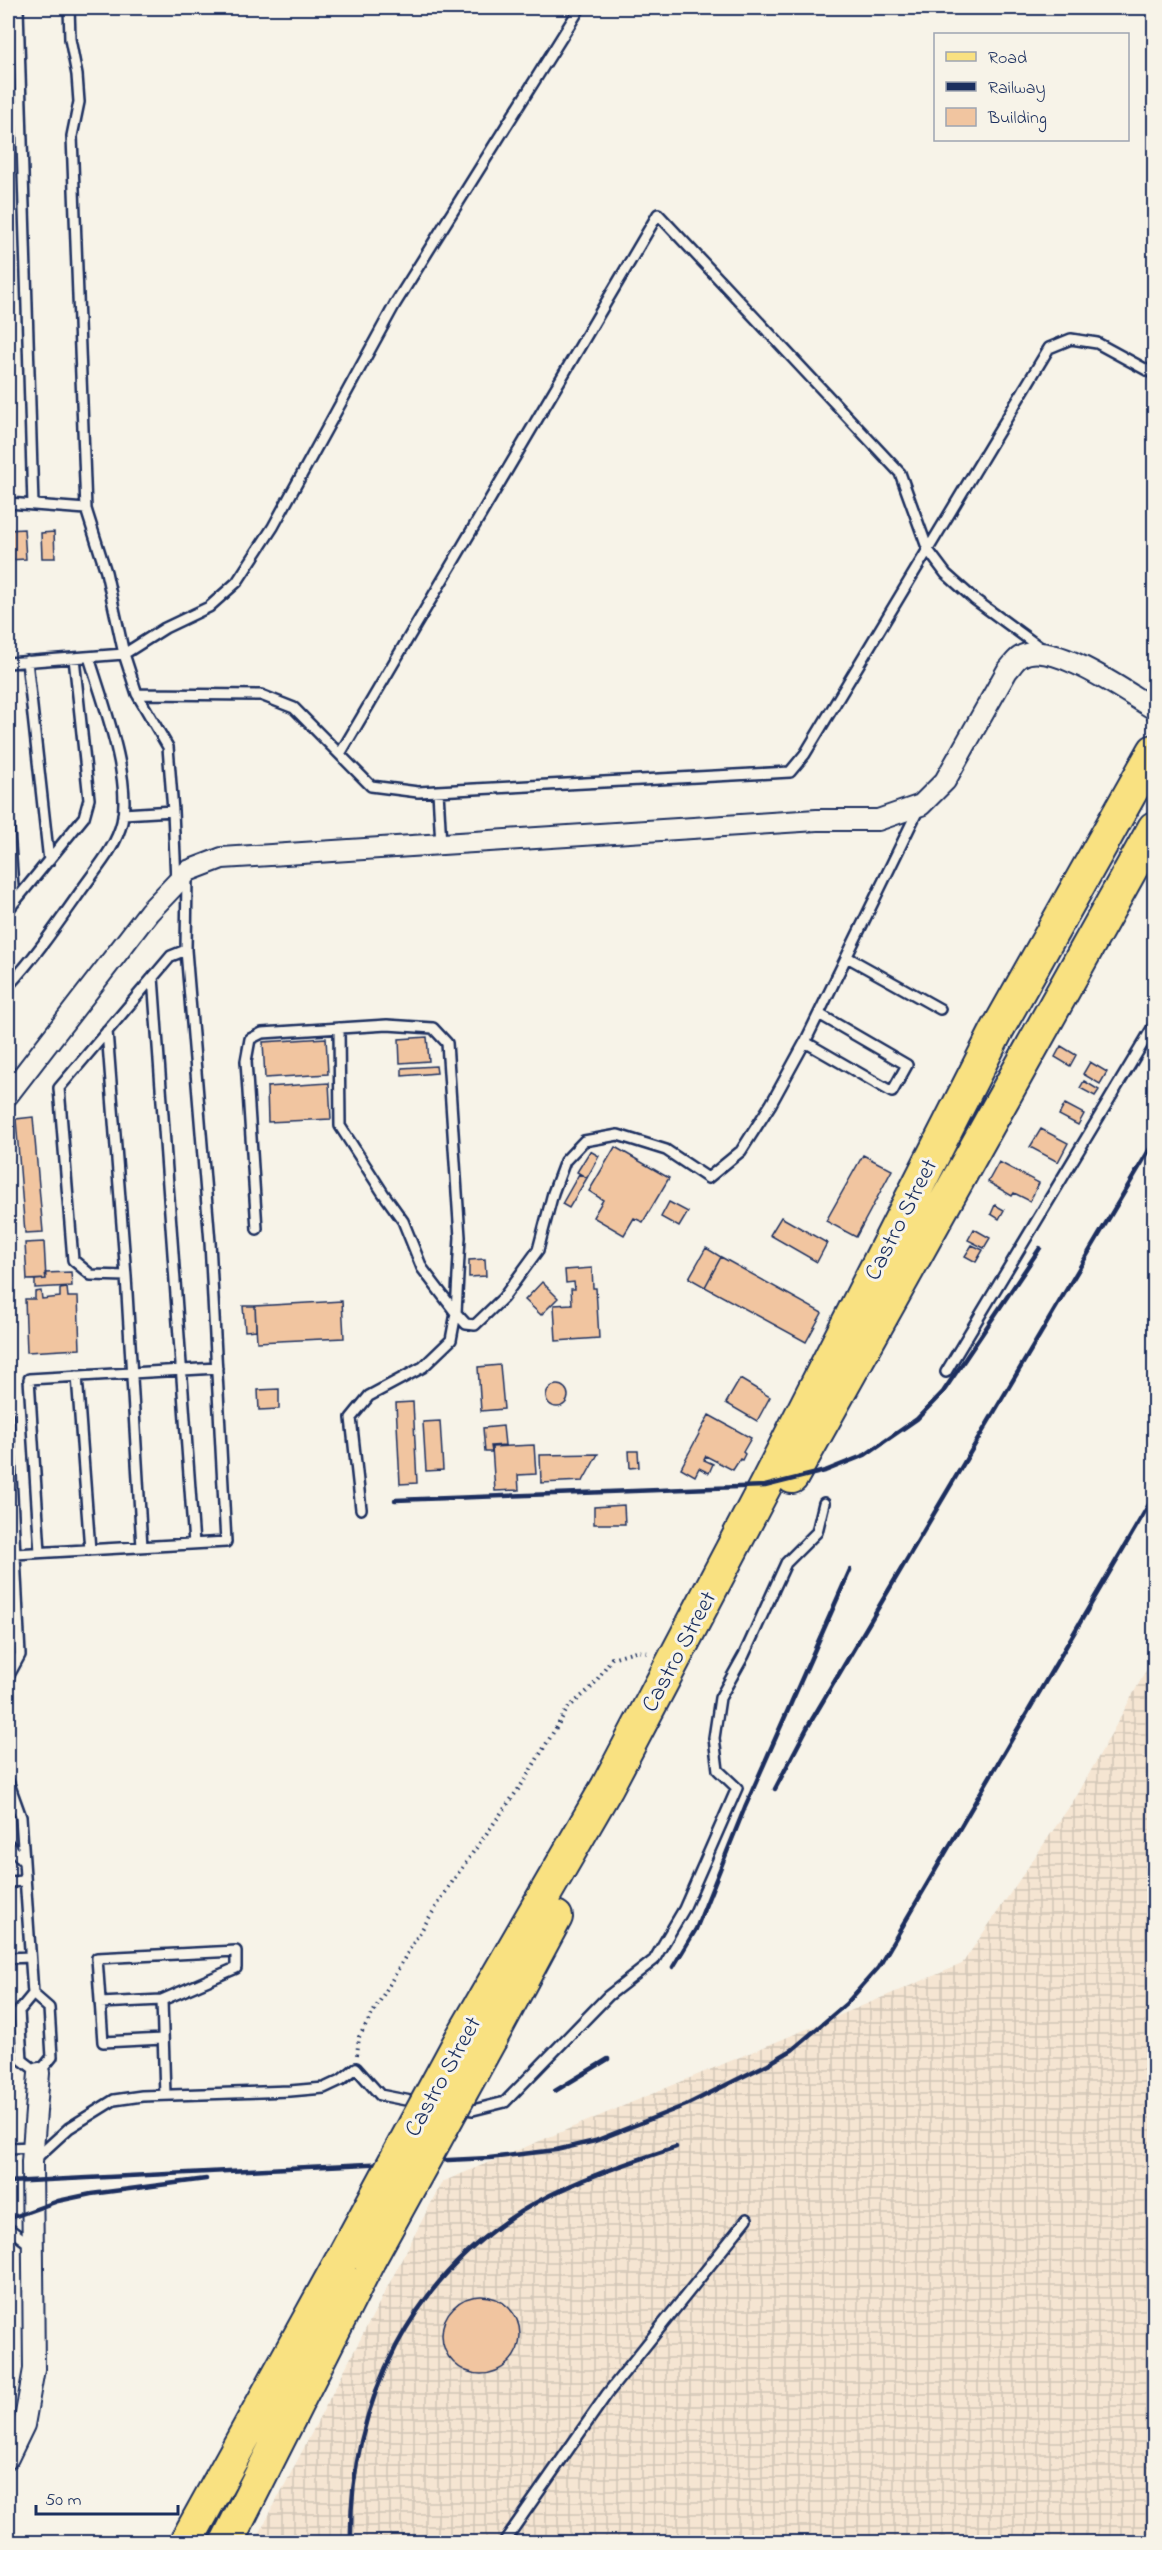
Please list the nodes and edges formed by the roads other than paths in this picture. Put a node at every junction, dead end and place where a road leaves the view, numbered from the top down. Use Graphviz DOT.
graph roads {
  1 [pos="18,8"];
  2 [pos="69,8"];
  3 [pos="580,8"];
  4 [pos="1155,374"];
  5 [pos="8,503"];
  6 [pos="33,505"];
  7 [pos="86,509"];
  8 [pos="928,550"];
  9 [pos="1046,652"];
  10 [pos="124,654"];
  11 [pos="89,657"];
  12 [pos="74,658"];
  13 [pos="27,661"];
  14 [pos="8,663"];
  15 [pos="137,694"];
  16 [pos="1155,710"];
  17 [pos="1155,751"];
  18 [pos="340,754"];
  19 [pos="438,791"];
  20 [pos="921,805"];
  21 [pos="173,812"];
  22 [pos="123,814"];
  23 [pos="8,815"];
  24 [pos="1155,828"];
  25 [pos="441,845"];
  26 [pos="49,861"];
  27 [pos="182,877"];
  28 [pos="11,906"];
  29 [pos="186,950"];
  30 [pos="847,957"];
  31 [pos="153,977"];
  32 [pos="8,986"];
  33 [pos="940,1009"];
  34 [pos="819,1014"];
  35 [pos="1155,1025"];
  36 [pos="339,1028"];
  37 [pos="107,1031"];
  38 [pos="805,1042"];
  39 [pos="8,1095"];
  40 [pos="257,1229"];
  41 [pos="126,1276"];
  42 [pos="456,1313"];
  43 [pos="217,1368"];
  44 [pos="181,1370"];
  45 [pos="946,1372"];
  46 [pos="132,1373"];
  47 [pos="77,1376"];
  48 [pos="8,1416"];
  49 [pos="824,1503"];
  50 [pos="361,1509"];
  51 [pos="194,1544"];
  52 [pos="142,1547"];
  53 [pos="90,1550"];
  54 [pos="40,1552"];
  55 [pos="15,1554"];
  56 [pos="8,1677"];
  57 [pos="8,1781"];
  58 [pos="8,1844"];
  59 [pos="8,1855"];
  60 [pos="24,1862"];
  61 [pos="25,1881"];
  62 [pos="8,1882"];
  63 [pos="30,1957"];
  64 [pos="8,1958"];
  65 [pos="33,1994"];
  66 [pos="162,2000"];
  67 [pos="100,2003"];
  68 [pos="476,2038"];
  69 [pos="163,2039"];
  70 [pos="39,2073"];
  71 [pos="165,2095"];
  72 [pos="8,2148"];
  73 [pos="33,2154"];
  74 [pos="747,2219"];
  75 [pos="8,2228"];
  76 [pos="34,2248"];
  77 [pos="355,2260"];
  78 [pos="8,2458"];
  79 [pos="186,2542"];
  80 [pos="227,2542"];
  81 [pos="504,2542"];
  1 -- 6 [label="lane"];
  2 -- 7 [label="lane"];
  3 -- 10 [label="lane"];
  4 -- 8 [label="lane"];
  5 -- 6 [label="lane"];
  6 -- 7 [label="lane"];
  7 -- 10 [label="lane"];
  8 -- 9 [label="lane"];
  8 -- 18 [label="lane"];
  8 -- 19 [label="lane"];
  9 -- 16 [label="street"];
  9 -- 20 [label="street"];
  10 -- 11 [label="lane"];
  10 -- 15 [label="lane"];
  11 -- 12 [label="lane"];
  11 -- 22 [label="lane"];
  12 -- 13 [label="lane"];
  12 -- 26 [label="lane"];
  13 -- 14 [label="lane"];
  13 -- 26 [label="lane"];
  15 -- 18 [label="lane"];
  15 -- 21 [label="lane"];
  17 -- 68 [label="main road, Castro Street"];
  18 -- 19 [label="lane"];
  19 -- 25 [label="lane"];
  20 -- 25 [label="street"];
  20 -- 30 [label="lane"];
  21 -- 22 [label="lane"];
  21 -- 27 [label="lane"];
  22 -- 32 [label="lane"];
  23 -- 28 [label="lane"];
  24 -- 68 [label="main road, Castro Street"];
  25 -- 27 [label="street"];
  26 -- 28 [label="lane"];
  27 -- 29 [label="lane"];
  27 -- 39 [label="street"];
  29 -- 31 [label="lane"];
  29 -- 43 [label="lane"];
  30 -- 33 [label="lane"];
  30 -- 34 [label="lane"];
  31 -- 37 [label="lane"];
  31 -- 44 [label="lane"];
  34 -- 38 [label="lane"];
  34 -- 38 [label="lane"];
  35 -- 45 [label="lane"];
  36 -- 40 [label="lane"];
  36 -- 42 [label="lane"];
  36 -- 42 [label="lane"];
  37 -- 41 [label="lane"];
  37 -- 41 [label="lane"];
  38 -- 42 [label="lane"];
  41 -- 46 [label="lane"];
  42 -- 50 [label="lane"];
  43 -- 44 [label="lane"];
  43 -- 51 [label="lane"];
  44 -- 46 [label="lane"];
  44 -- 51 [label="lane"];
  46 -- 47 [label="lane"];
  46 -- 52 [label="lane"];
  47 -- 53 [label="lane"];
  47 -- 54 [label="lane"];
  48 -- 55 [label="lane"];
  49 -- 71 [label="lane"];
  51 -- 52 [label="lane"];
  52 -- 53 [label="lane"];
  53 -- 54 [label="lane"];
  54 -- 55 [label="lane"];
  55 -- 56 [label="lane"];
  57 -- 60 [label="lane"];
  58 -- 60 [label="lane"];
  59 -- 60 [label="lane"];
  60 -- 61 [label="lane"];
  61 -- 62 [label="lane"];
  61 -- 63 [label="lane"];
  63 -- 64 [label="lane"];
  63 -- 65 [label="lane"];
  65 -- 70 [label="lane"];
  65 -- 70 [label="lane"];
  66 -- 67 [label="lane"];
  66 -- 67 [label="lane"];
  66 -- 69 [label="lane"];
  67 -- 69 [label="lane"];
  68 -- 77 [label="main road, Castro Street, bridge"];
  69 -- 71 [label="lane"];
  70 -- 73 [label="street"];
  71 -- 73 [label="lane"];
  72 -- 73 [label="lane"];
  73 -- 76 [label="street"];
  74 -- 81 [label="lane"];
  75 -- 76 [label="lane"];
  76 -- 78 [label="street"];
  77 -- 79 [label="main road, Castro Street"];
  77 -- 80 [label="main road, Castro Street"];
}
